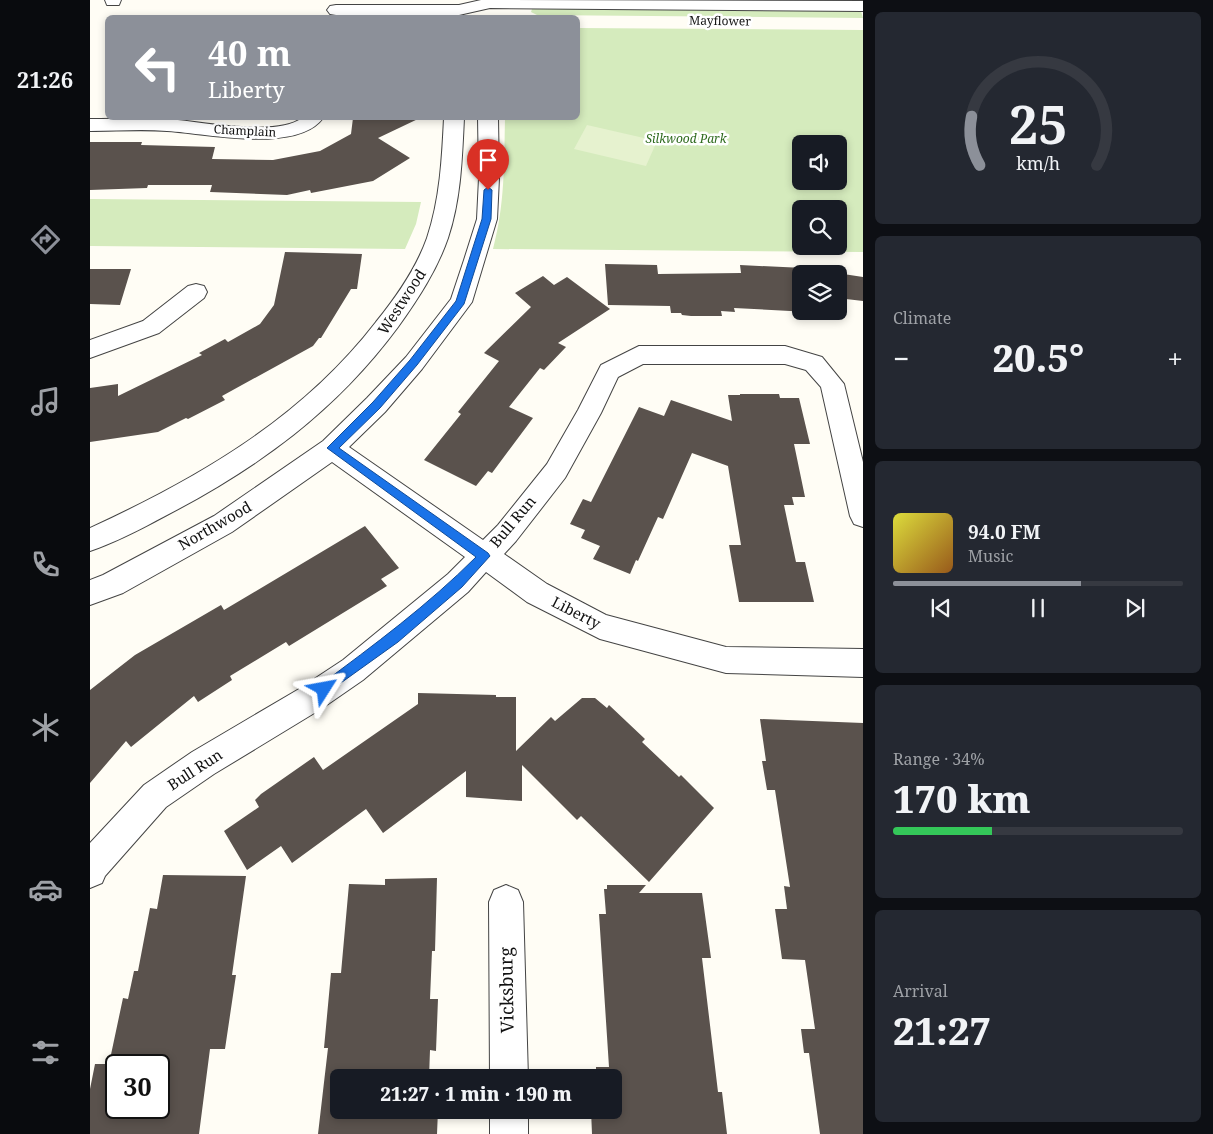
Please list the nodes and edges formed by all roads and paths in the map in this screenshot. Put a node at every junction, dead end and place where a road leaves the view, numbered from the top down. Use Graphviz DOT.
graph roads {
  1 [pos="863,6"];
  2 [pos="336,9"];
  3 [pos="459,9"];
  4 [pos="489,9"];
  5 [pos="580,19"];
  6 [pos="784,22"];
  7 [pos="454,120"];
  8 [pos="488,120"];
  9 [pos="311,121"];
  10 [pos="90,125"];
  11 [pos="196,292"];
  12 [pos="90,348"];
  13 [pos="332,448"];
  14 [pos="863,516"];
  15 [pos="90,540"];
  16 [pos="484,556"];
  17 [pos="90,593"];
  18 [pos="863,663"];
  19 [pos="90,871"];
  20 [pos="506,902"];
  21 [pos="509,1069"];
  22 [pos="509,1119"];
  23 [pos="509,1134"];
  1 -- 4 [label="street, Mayflower"];
  2 -- 3 [label="street, Mayflower"];
  3 -- 4 [label="street, Mayflower"];
  5 -- 6 [label="street, Mayflower"];
  7 -- 15 [label="street, Westwood"];
  8 -- 13 [label="street"];
  9 -- 10 [label="street, Champlain"];
  11 -- 12 [label="street"];
  13 -- 16 [label="street, Liberty"];
  13 -- 17 [label="street, Northwood"];
  14 -- 16 [label="street, Bull Run"];
  16 -- 18 [label="street, Liberty"];
  16 -- 19 [label="street, Bull Run"];
  20 -- 21 [label="street, Vicksburg"];
  22 -- 23 [label="street"];
}
